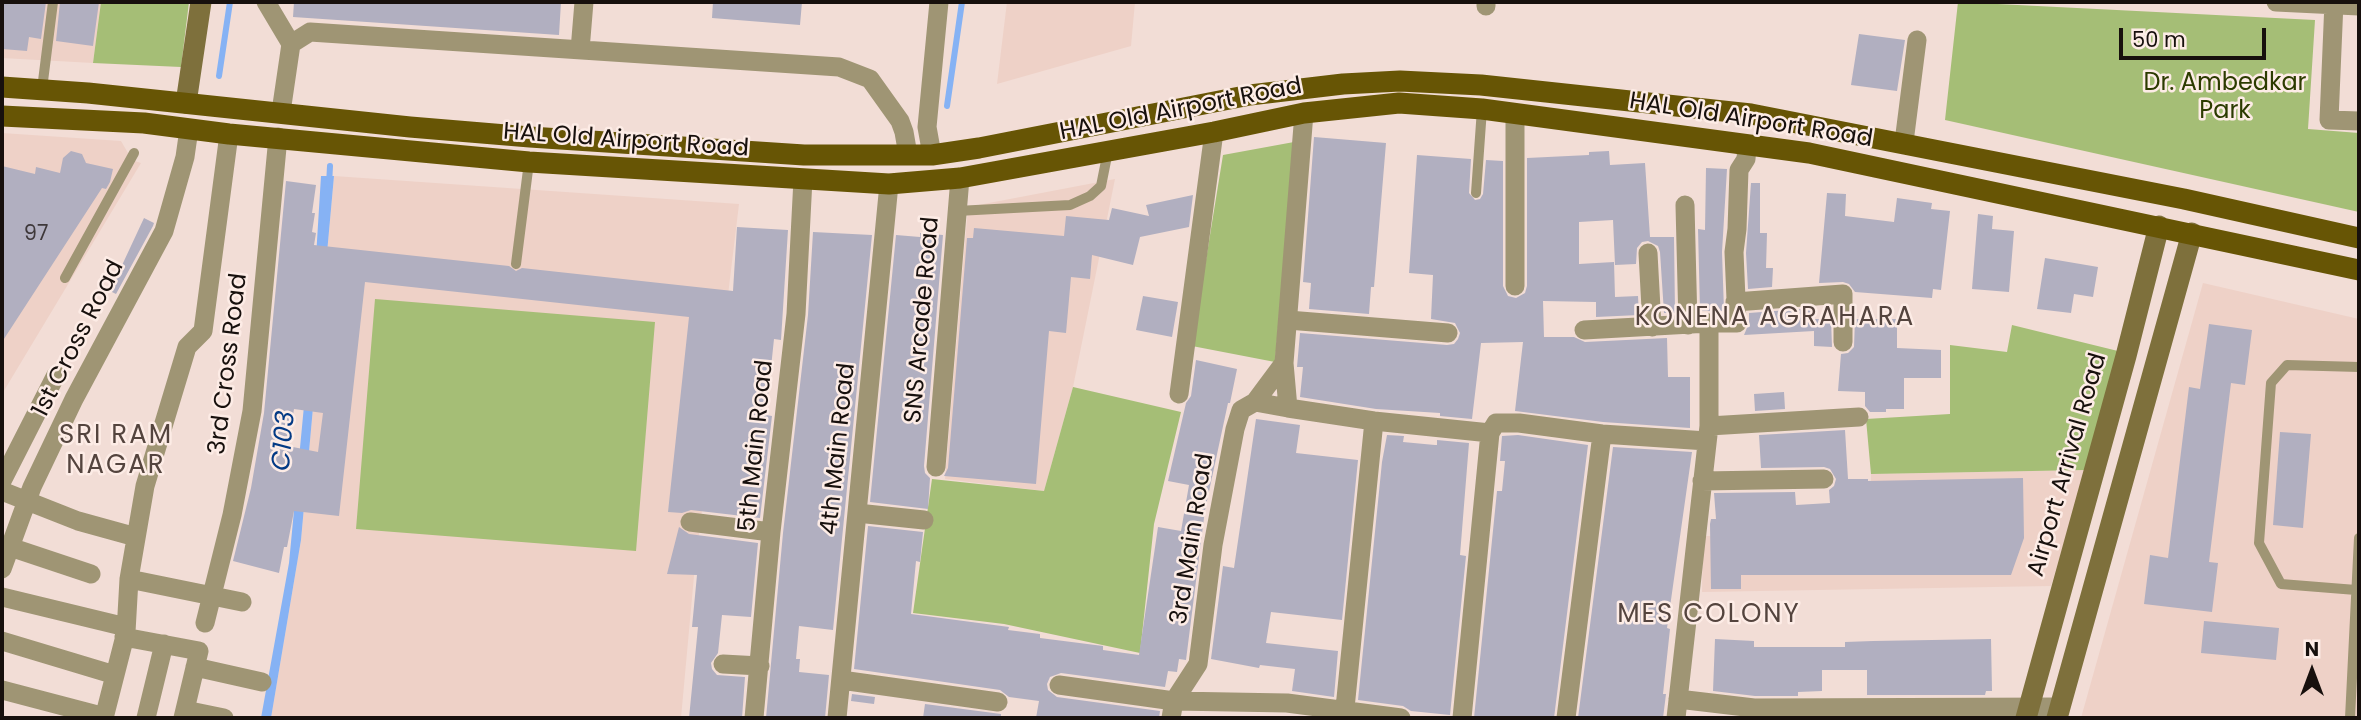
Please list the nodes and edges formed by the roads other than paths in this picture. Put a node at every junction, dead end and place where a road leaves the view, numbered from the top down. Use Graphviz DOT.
graph roads {
  1 [pos="52,2"];
  2 [pos="201,2"];
  3 [pos="266,2"];
  4 [pos="584,2"];
  5 [pos="939,2"];
  6 [pos="2276,2"];
  7 [pos="2334,3"];
  8 [pos="2359,6"];
  9 [pos="1917,40"];
  10 [pos="291,44"];
  11 [pos="580,50"];
  12 [pos="1400,81"];
  13 [pos="2,87"];
  14 [pos="42,89"];
  15 [pos="186,103"];
  16 [pos="1399,103"];
  17 [pos="1482,109"];
  18 [pos="281,112"];
  19 [pos="1304,113"];
  20 [pos="1515,114"];
  21 [pos="2,116"];
  22 [pos="2359,121"];
  23 [pos="189,129"];
  24 [pos="1214,132"];
  25 [pos="229,134"];
  26 [pos="278,137"];
  27 [pos="1904,142"];
  28 [pos="1747,145"];
  29 [pos="1108,151"];
  30 [pos="134,153"];
  31 [pos="908,155"];
  32 [pos="932,155"];
  33 [pos="529,162"];
  34 [pos="960,178"];
  35 [pos="803,179"];
  36 [pos="889,184"];
  37 [pos="1476,193"];
  38 [pos="1685,205"];
  39 [pos="956,211"];
  40 [pos="2159,226"];
  41 [pos="2192,233"];
  42 [pos="2359,238"];
  43 [pos="1648,253"];
  44 [pos="516,264"];
  45 [pos="2359,270"];
  46 [pos="65,278"];
  47 [pos="1515,286"];
  48 [pos="1735,302"];
  49 [pos="1288,320"];
  50 [pos="1709,323"];
  51 [pos="1688,325"];
  52 [pos="1652,327"];
  53 [pos="1584,330"];
  54 [pos="1448,333"];
  55 [pos="1843,342"];
  56 [pos="1284,363"];
  57 [pos="2359,367"];
  58 [pos="56,375"];
  59 [pos="1179,394"];
  60 [pos="1255,402"];
  61 [pos="1288,408"];
  62 [pos="1859,417"];
  63 [pos="1374,421"];
  64 [pos="1490,433"];
  65 [pos="1602,434"];
  66 [pos="1708,434"];
  67 [pos="936,467"];
  68 [pos="1824,479"];
  69 [pos="2,481"];
  70 [pos="1702,481"];
  71 [pos="2,491"];
  72 [pos="27,502"];
  73 [pos="857,513"];
  74 [pos="924,520"];
  75 [pos="690,522"];
  76 [pos="771,532"];
  77 [pos="136,537"];
  78 [pos="2359,538"];
  79 [pos="10,547"];
  80 [pos="2,569"];
  81 [pos="91,574"];
  82 [pos="129,579"];
  83 [pos="2356,590"];
  84 [pos="212,594"];
  85 [pos="2,597"];
  86 [pos="242,601"];
  87 [pos="205,623"];
  88 [pos="125,632"];
  89 [pos="2,641"];
  90 [pos="164,644"];
  91 [pos="723,664"];
  92 [pos="760,666"];
  93 [pos="195,667"];
  94 [pos="115,675"];
  95 [pos="841,680"];
  96 [pos="262,682"];
  97 [pos="1059,685"];
  98 [pos="2,690"];
  99 [pos="998,702"];
  100 [pos="1677,708"];
  101 [pos="1172,710"];
  102 [pos="2027,712"];
  103 [pos="2058,712"];
  104 [pos="184,714"];
  105 [pos="1345,715"];
  106 [pos="104,718"];
  107 [pos="146,718"];
  108 [pos="225,718"];
  109 [pos="754,718"];
  110 [pos="837,718"];
  111 [pos="1401,718"];
  112 [pos="1462,718"];
  113 [pos="1566,718"];
  114 [pos="2350,718"];
  1 -- 14 [label="lane"];
  2 -- 15 [label="street"];
  3 -- 10 [label="street"];
  4 -- 11 [label="street"];
  5 -- 32 [label="street"];
  6 -- 7 [label="street"];
  7 -- 8 [label="street"];
  7 -- 22 [label="street"];
  9 -- 27 [label="street"];
  10 -- 11 [label="street"];
  10 -- 18 [label="street"];
  11 -- 31 [label="street"];
  12 -- 16 [label="main road"];
  12 -- 27 [label="main road, HAL Old Airport Road"];
  12 -- 32 [label="main road, HAL Old Airport Road"];
  13 -- 14 [label="main road, HAL Old Airport Road"];
  14 -- 15 [label="main road, HAL Old Airport Road"];
  15 -- 18 [label="main road, HAL Old Airport Road"];
  16 -- 17 [label="main road, HAL Old Airport Road"];
  16 -- 19 [label="main road, HAL Old Airport Road"];
  17 -- 20 [label="main road, HAL Old Airport Road"];
  17 -- 37 [label="lane"];
  18 -- 31 [label="main road, HAL Old Airport Road"];
  19 -- 24 [label="main road, HAL Old Airport Road"];
  19 -- 49 [label="street"];
  20 -- 28 [label="main road, HAL Old Airport Road"];
  20 -- 47 [label="street"];
  21 -- 23 [label="main road, HAL Old Airport Road"];
  23 -- 25 [label="main road, HAL Old Airport Road"];
  23 -- 72 [label="street, 1st Cross Road"];
  24 -- 29 [label="main road, HAL Old Airport Road"];
  24 -- 59 [label="street"];
  25 -- 26 [label="main road, HAL Old Airport Road"];
  25 -- 77 [label="street"];
  26 -- 33 [label="main road, HAL Old Airport Road"];
  26 -- 84 [label="street, 3rd Cross Road"];
  27 -- 42 [label="main road, HAL Old Airport Road"];
  28 -- 40 [label="main road, HAL Old Airport Road"];
  28 -- 48 [label="street"];
  29 -- 34 [label="main road, HAL Old Airport Road"];
  29 -- 39 [label="lane"];
  30 -- 46 [label="lane"];
  31 -- 32 [label="main road, HAL Old Airport Road"];
  33 -- 35 [label="main road, HAL Old Airport Road"];
  33 -- 44 [label="lane"];
  34 -- 36 [label="main road, HAL Old Airport Road"];
  34 -- 39 [label="street, SNS Arcade Road"];
  35 -- 36 [label="main road, HAL Old Airport Road"];
  35 -- 76 [label="street, 5th Main Road"];
  36 -- 73 [label="street, 4th Main Road"];
  38 -- 51 [label="street"];
  39 -- 67 [label="street, SNS Arcade Road"];
  40 -- 41 [label="main road, HAL Old Airport Road"];
  40 -- 102 [label="street, Airport Arrival Road"];
  41 -- 45 [label="main road, HAL Old Airport Road"];
  41 -- 103 [label="street"];
  43 -- 52 [label="street"];
  48 -- 50 [label="street"];
  48 -- 55 [label="street"];
  49 -- 54 [label="street"];
  49 -- 56 [label="street"];
  50 -- 51 [label="street"];
  50 -- 66 [label="street"];
  51 -- 52 [label="street"];
  52 -- 53 [label="street"];
  56 -- 60 [label="street, 3rd Main Road"];
  56 -- 61 [label="street"];
  57 -- 83 [label="lane"];
  58 -- 69 [label="street"];
  60 -- 61 [label="street"];
  60 -- 101 [label="street, 3rd Main Road"];
  61 -- 63 [label="street"];
  62 -- 66 [label="street"];
  63 -- 64 [label="street"];
  63 -- 105 [label="street"];
  64 -- 65 [label="street"];
  64 -- 112 [label="street"];
  65 -- 66 [label="street"];
  65 -- 113 [label="street"];
  66 -- 70 [label="street"];
  68 -- 70 [label="street"];
  70 -- 100 [label="street"];
  71 -- 72 [label="street"];
  72 -- 77 [label="street"];
  72 -- 79 [label="street, 1st Cross Road"];
  73 -- 74 [label="street"];
  73 -- 95 [label="street, 4th Main Road"];
  75 -- 76 [label="street"];
  76 -- 92 [label="street, 5th Main Road"];
  77 -- 82 [label="street"];
  78 -- 83 [label="lane"];
  79 -- 80 [label="street, 1st Cross Road"];
  79 -- 81 [label="street"];
  82 -- 84 [label="street"];
  82 -- 88 [label="street"];
  83 -- 114 [label="lane"];
  84 -- 86 [label="street"];
  84 -- 87 [label="street, 3rd Cross Road"];
  85 -- 88 [label="street"];
  88 -- 90 [label="street"];
  88 -- 94 [label="street"];
  89 -- 94 [label="street"];
  90 -- 93 [label="street"];
  90 -- 107 [label="street"];
  91 -- 92 [label="street"];
  92 -- 109 [label="street, 5th Main Road"];
  93 -- 96 [label="street"];
  93 -- 104 [label="street"];
  94 -- 106 [label="street"];
  95 -- 99 [label="street"];
  95 -- 110 [label="street, 4th Main Road"];
  97 -- 101 [label="street"];
  98 -- 106 [label="street"];
  100 -- 102 [label="street"];
  101 -- 105 [label="street"];
  102 -- 103 [label="street"];
  104 -- 108 [label="street"];
  105 -- 111 [label="street"];
}
